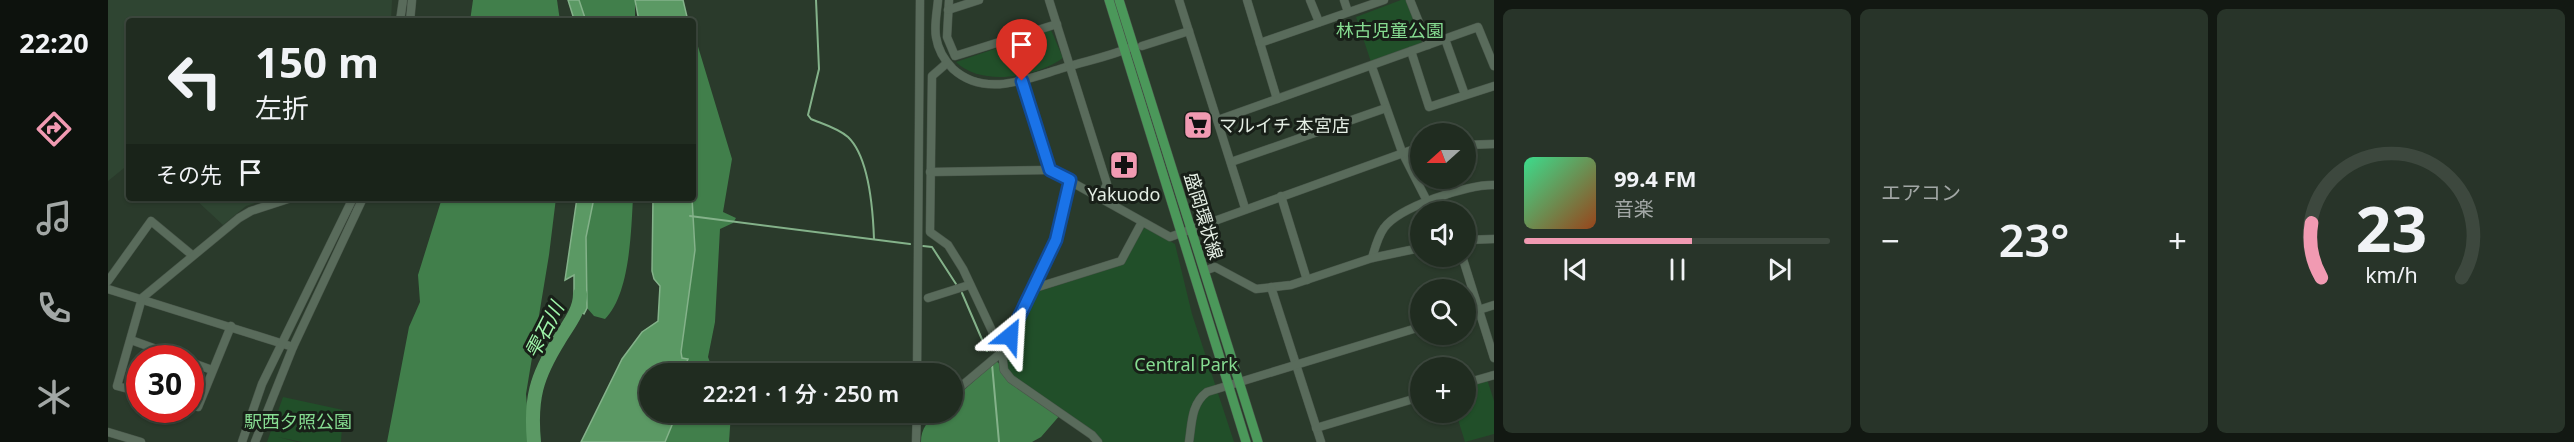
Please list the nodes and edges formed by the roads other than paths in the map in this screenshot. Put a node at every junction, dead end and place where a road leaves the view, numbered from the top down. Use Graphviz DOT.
graph roads {
  1 [pos="403,0"];
  2 [pos="412,0"];
  3 [pos="920,0"];
  4 [pos="949,0"];
  5 [pos="979,0"];
  6 [pos="1049,0"];
  7 [pos="1109,0"];
  8 [pos="1119,0"];
  9 [pos="1179,0"];
  10 [pos="1247,0"];
  11 [pos="1311,0"];
  12 [pos="1344,0"];
  13 [pos="1384,0"];
  14 [pos="1410,0"];
  15 [pos="938,2"];
  16 [pos="948,10"];
  17 [pos="1348,12"];
  18 [pos="400,18"];
  19 [pos="410,18"];
  20 [pos="1319,22"];
  21 [pos="1058,24"];
  22 [pos="1189,31"];
  23 [pos="1445,39"];
  24 [pos="1260,43"];
  25 [pos="1428,45"];
  26 [pos="1134,47"];
  27 [pos="1411,51"];
  28 [pos="947,63"];
  29 [pos="1070,66"];
  30 [pos="1494,66"];
  31 [pos="1372,67"];
  32 [pos="1022,81"];
  33 [pos="1494,86"];
  34 [pos="1465,95"];
  35 [pos="1277,99"];
  36 [pos="1386,108"];
  37 [pos="1218,120"];
  38 [pos="1494,144"];
  39 [pos="1476,145"];
  40 [pos="1410,150"];
  41 [pos="1402,152"];
  42 [pos="1231,162"];
  43 [pos="1050,170"];
  44 [pos="930,172"];
  45 [pos="1070,180"];
  46 [pos="1494,185"];
  47 [pos="1281,196"];
  48 [pos="1101,197"];
  49 [pos="282,201"];
  50 [pos="352,201"];
  51 [pos="362,201"];
  52 [pos="1427,201"];
  53 [pos="1433,201"];
  54 [pos="1245,208"];
  55 [pos="1410,210"];
  56 [pos="1142,222"];
  57 [pos="1187,232"];
  58 [pos="1494,238"];
  59 [pos="1476,239"];
  60 [pos="1410,250"];
  61 [pos="192,255"];
  62 [pos="1372,258"];
  63 [pos="1465,267"];
  64 [pos="1204,271"];
  65 [pos="108,280"];
  66 [pos="1306,280"];
  67 [pos="969,285"];
  68 [pos="1271,287"];
  69 [pos="1035,288"];
  70 [pos="108,289"];
  71 [pos="142,298"];
  72 [pos="928,298"];
  73 [pos="1494,306"];
  74 [pos="1478,310"];
  75 [pos="231,326"];
  76 [pos="1410,330"];
  77 [pos="131,340"];
  78 [pos="282,342"];
  79 [pos="129,345"];
  80 [pos="145,345"];
  81 [pos="293,347"];
  82 [pos="1002,352"];
  83 [pos="126,356"];
  84 [pos="1494,358"];
  85 [pos="916,363"];
  86 [pos="1296,364"];
  87 [pos="204,367"];
  88 [pos="212,370"];
  89 [pos="1494,375"];
  90 [pos="1476,380"];
  91 [pos="1234,384"];
  92 [pos="963,385"];
  93 [pos="126,388"];
  94 [pos="204,391"];
  95 [pos="1410,400"];
  96 [pos="917,423"];
  97 [pos="1316,428"];
  98 [pos="111,436"];
  99 [pos="141,442"];
  100 [pos="242,442"];
  101 [pos="255,442"];
  102 [pos="916,442"];
  103 [pos="1098,442"];
  104 [pos="1189,442"];
  105 [pos="1246,442"];
  106 [pos="1258,442"];
  107 [pos="1321,442"];
  1 -- 18 [label="street"];
  2 -- 19 [label="street"];
  3 -- 85 [label="street"];
  4 -- 16 [label="street"];
  5 -- 16 [label="street"];
  6 -- 21 [label="street"];
  7 -- 26 [label="main road, 盛岡環状線"];
  8 -- 26 [label="main road, 盛岡環状線"];
  9 -- 22 [label="street"];
  10 -- 24 [label="street"];
  11 -- 20 [label="street"];
  12 -- 17 [label="street"];
  13 -- 17 [label="street"];
  14 -- 25 [label="street"];
  15 -- 28 [label="street"];
  16 -- 21 [label="street"];
  17 -- 20 [label="street"];
  20 -- 24 [label="street"];
  21 -- 29 [label="street"];
  22 -- 26 [label="street"];
  22 -- 37 [label="street"];
  23 -- 25 [label="street"];
  23 -- 30 [label="street"];
  23 -- 34 [label="street"];
  24 -- 35 [label="street"];
  25 -- 27 [label="street"];
  26 -- 29 [label="street"];
  26 -- 57 [label="main road, 盛岡環状線"];
  27 -- 31 [label="street"];
  27 -- 34 [label="street"];
  28 -- 32 [label="street"];
  28 -- 44 [label="street"];
  29 -- 32 [label="street"];
  29 -- 48 [label="street"];
  31 -- 35 [label="street"];
  31 -- 36 [label="street"];
  32 -- 43 [label="street"];
  33 -- 34 [label="street"];
  35 -- 37 [label="street"];
  36 -- 41 [label="street"];
  36 -- 42 [label="street"];
  37 -- 42 [label="street"];
  38 -- 39 [label="street"];
  40 -- 41 [label="street"];
  41 -- 47 [label="street"];
  41 -- 52 [label="street"];
  42 -- 54 [label="street"];
  43 -- 44 [label="street"];
  43 -- 45 [label="street"];
  44 -- 67 [label="street"];
  45 -- 48 [label="street"];
  45 -- 69 [label="street"];
  46 -- 53 [label="street"];
  47 -- 54 [label="street"];
  47 -- 66 [label="street"];
  48 -- 56 [label="street"];
  49 -- 61 [label="street"];
  50 -- 78 [label="street"];
  51 -- 81 [label="street"];
  54 -- 57 [label="street"];
  55 -- 62 [label="street"];
  56 -- 57 [label="street"];
  56 -- 69 [label="street"];
  57 -- 64 [label="main road, 盛岡環状線"];
  57 -- 91 [label="main road, 盛岡環状線"];
  58 -- 59 [label="street"];
  60 -- 62 [label="street"];
  61 -- 65 [label="street"];
  61 -- 71 [label="street"];
  62 -- 66 [label="street"];
  63 -- 74 [label="street"];
  64 -- 68 [label="street"];
  64 -- 91 [label="main road, 盛岡環状線"];
  66 -- 68 [label="street"];
  67 -- 72 [label="street"];
  67 -- 82 [label="street"];
  68 -- 86 [label="street"];
  69 -- 82 [label="street"];
  70 -- 71 [label="street"];
  71 -- 75 [label="street"];
  71 -- 77 [label="street"];
  73 -- 74 [label="street"];
  74 -- 84 [label="street"];
  75 -- 78 [label="street"];
  75 -- 88 [label="street"];
  76 -- 86 [label="street"];
  77 -- 79 [label="street"];
  77 -- 80 [label="street"];
  78 -- 81 [label="street"];
  78 -- 100 [label="street"];
  81 -- 101 [label="street"];
  82 -- 92 [label="street"];
  82 -- 103 [label="street"];
  83 -- 93 [label="street"];
  86 -- 91 [label="street"];
  86 -- 97 [label="street"];
  87 -- 88 [label="street"];
  88 -- 94 [label="street"];
  89 -- 90 [label="street"];
  91 -- 104 [label="street"];
  91 -- 105 [label="main road, 盛岡環状線"];
  91 -- 106 [label="main road, 盛岡環状線"];
  95 -- 97 [label="street"];
  96 -- 102 [label="street"];
  97 -- 107 [label="street"];
  98 -- 99 [label="street"];
}
